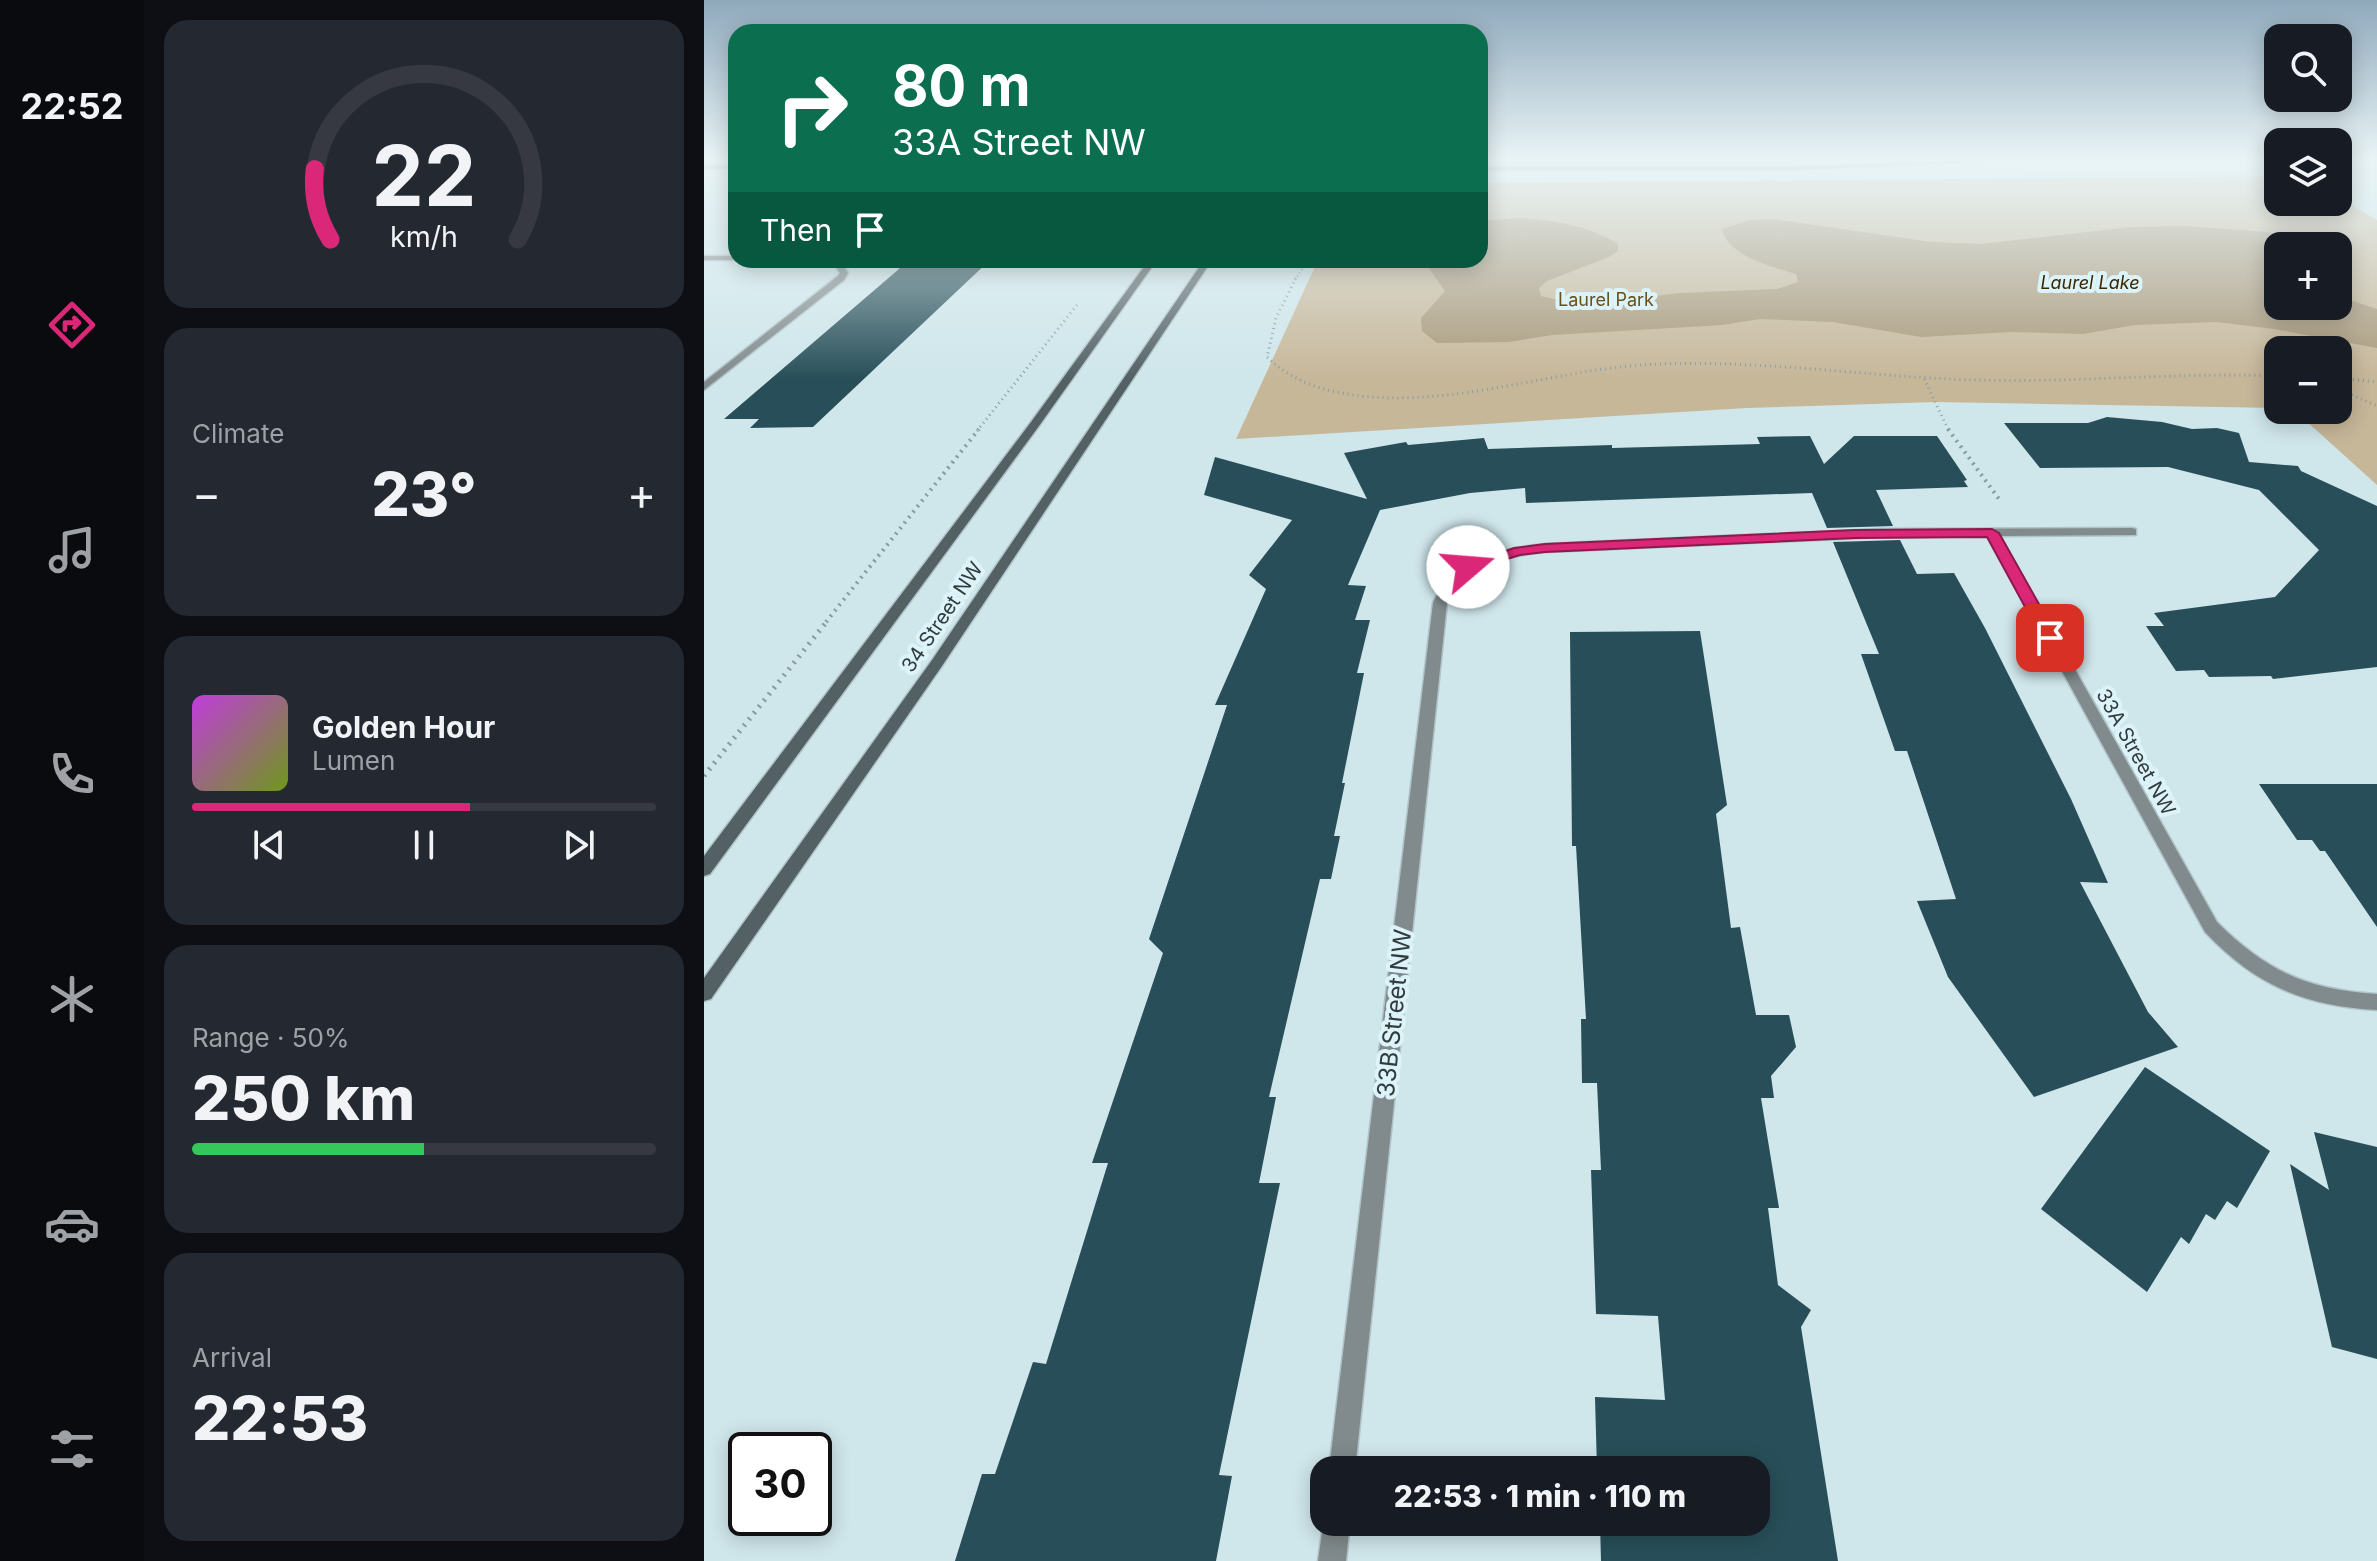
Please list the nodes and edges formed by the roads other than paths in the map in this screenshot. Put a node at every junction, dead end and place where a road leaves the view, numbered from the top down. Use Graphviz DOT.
graph roads {
  1 [pos="704,258"];
  2 [pos="728,258"];
  3 [pos="841,268"];
  4 [pos="1147,268"];
  5 [pos="1203,268"];
  6 [pos="704,387"];
  7 [pos="2132,532"];
  8 [pos="1992,533"];
  9 [pos="704,869"];
  10 [pos="704,993"];
  11 [pos="2377,1002"];
  12 [pos="1344,1456"];
  13 [pos="1335,1536"];
  14 [pos="1332,1561"];
  1 -- 2 [label="street"];
  3 -- 6 [label="street"];
  4 -- 9 [label="main road, 34 Street NW"];
  5 -- 10 [label="main road, 34 Street NW"];
  7 -- 8 [label="street"];
  8 -- 11 [label="street, 33A Street NW"];
  8 -- 12 [label="street, 33B Street NW"];
  13 -- 14 [label="street"];
}
